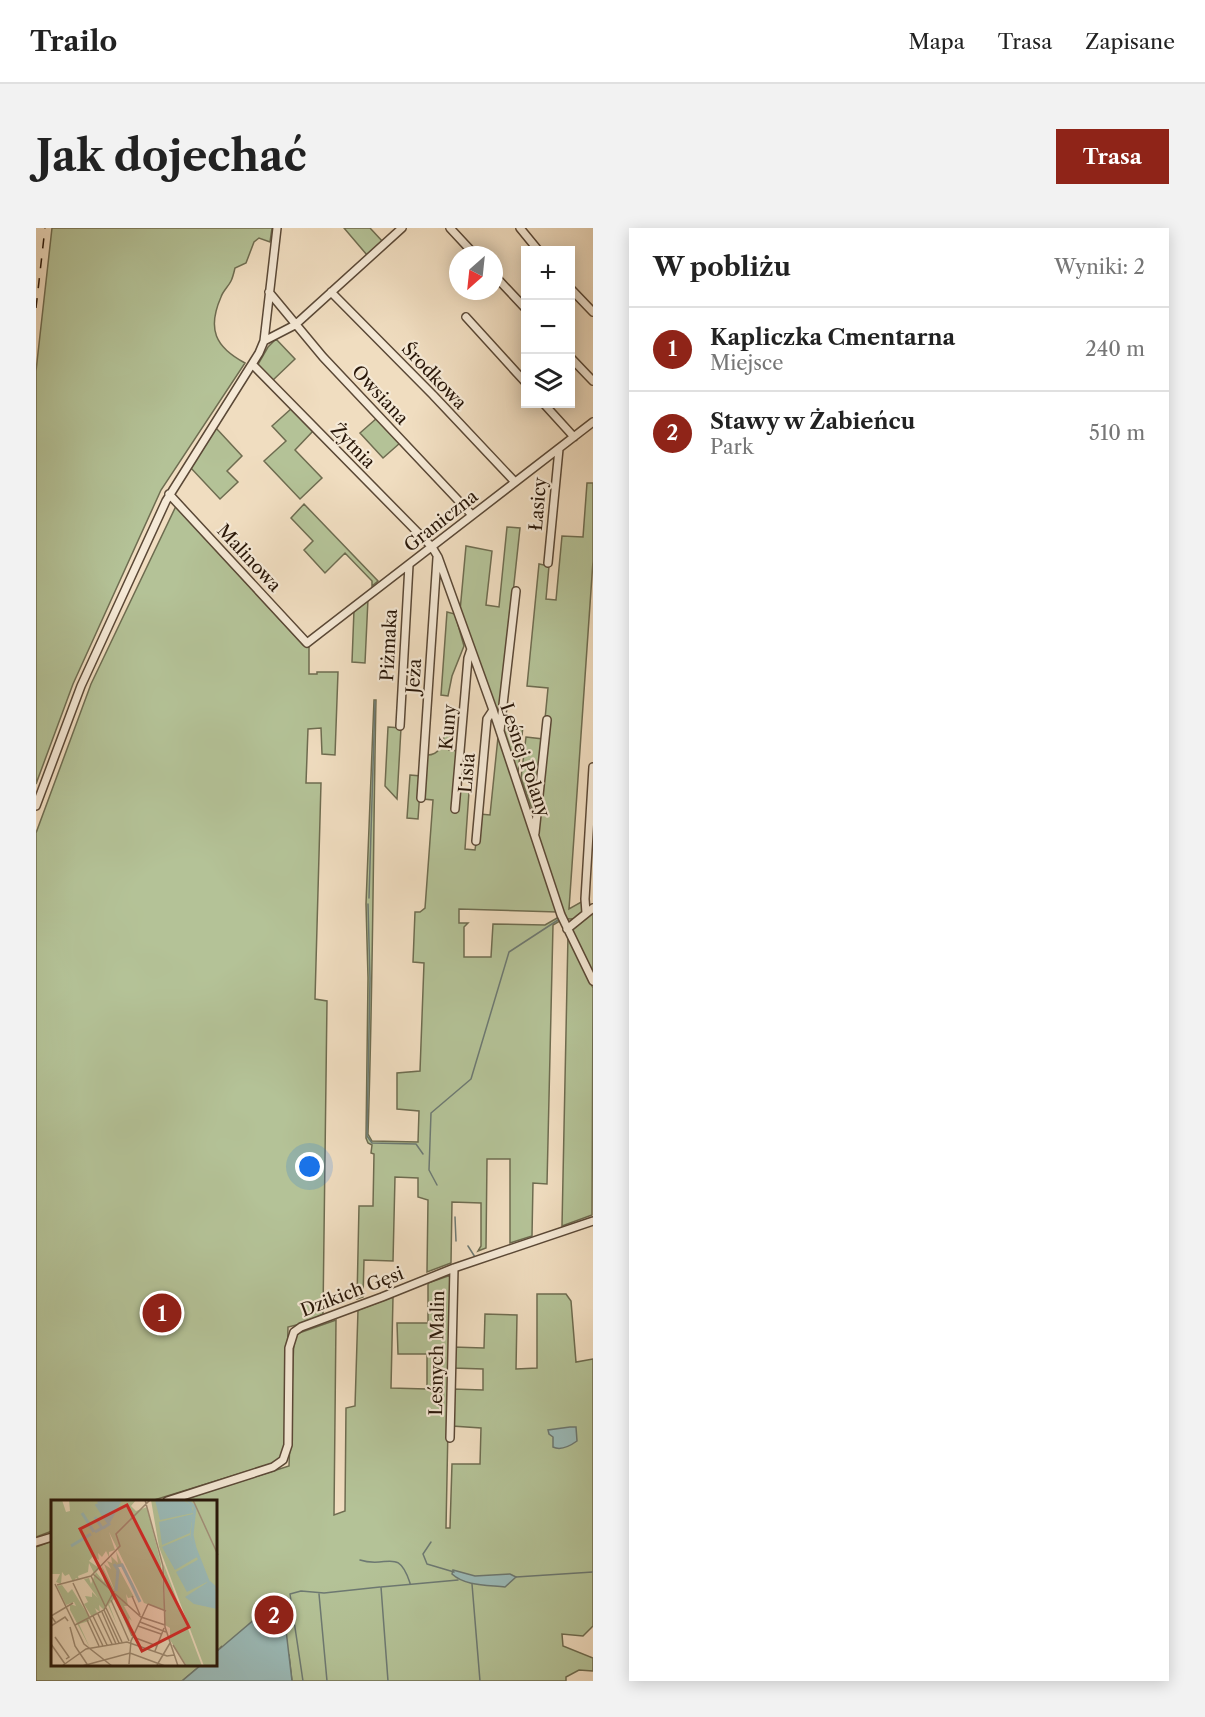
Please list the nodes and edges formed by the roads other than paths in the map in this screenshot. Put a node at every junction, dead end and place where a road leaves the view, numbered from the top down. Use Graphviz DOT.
graph roads {
  1 [pos="277,228"];
  2 [pos="402,228"];
  3 [pos="450,228"];
  4 [pos="520,228"];
  5 [pos="467,246"];
  6 [pos="535,246"];
  7 [pos="503,285"];
  8 [pos="269,292"];
  9 [pos="330,292"];
  10 [pos="575,293"];
  11 [pos="521,305"];
  12 [pos="593,312"];
  13 [pos="466,317"];
  14 [pos="295,325"];
  15 [pos="264,341"];
  16 [pos="575,362"];
  17 [pos="253,365"];
  18 [pos="521,379"];
  19 [pos="593,381"];
  20 [pos="548,408"];
  21 [pos="593,422"];
  22 [pos="574,437"];
  23 [pos="559,449"];
  24 [pos="515,483"];
  25 [pos="169,494"];
  26 [pos="472,515"];
  27 [pos="432,547"];
  28 [pos="438,557"];
  29 [pos="548,563"];
  30 [pos="409,565"];
  31 [pos="516,591"];
  32 [pos="308,643"];
  33 [pos="471,649"];
  34 [pos="493,710"];
  35 [pos="547,720"];
  36 [pos="400,726"];
  37 [pos="500,733"];
  38 [pos="593,767"];
  39 [pos="422,798"];
  40 [pos="36,806"];
  41 [pos="455,808"];
  42 [pos="535,835"];
  43 [pos="476,841"];
  44 [pos="593,908"];
  45 [pos="586,914"];
  46 [pos="567,929"];
  47 [pos="593,981"];
  48 [pos="593,1221"];
  49 [pos="454,1268"];
  50 [pos="450,1438"];
  51 [pos="170,1500"];
  52 [pos="51,1537"];
  53 [pos="36,1542"];
  1 -- 8 [label="street"];
  2 -- 9 [label="street"];
  3 -- 5 [label="street"];
  4 -- 6 [label="street"];
  7 -- 11 [label="street"];
  8 -- 14 [label="street, Owsiana"];
  8 -- 15 [label="street"];
  9 -- 14 [label="street"];
  9 -- 24 [label="street, Środkowa"];
  10 -- 12 [label="street"];
  13 -- 18 [label="street"];
  14 -- 15 [label="street"];
  14 -- 26 [label="street, Owsiana"];
  15 -- 17 [label="street"];
  16 -- 19 [label="street"];
  17 -- 25 [label="street"];
  17 -- 27 [label="street, Żytnia"];
  20 -- 22 [label="street"];
  21 -- 22 [label="street, Graniczna"];
  22 -- 23 [label="street, Graniczna"];
  23 -- 24 [label="street, Graniczna"];
  23 -- 29 [label="street, Łasicy"];
  24 -- 26 [label="street, Graniczna"];
  25 -- 32 [label="street, Malinowa"];
  25 -- 40 [label="street"];
  26 -- 27 [label="street, Graniczna"];
  27 -- 28 [label="street, Leśnej Polany"];
  27 -- 30 [label="street, Graniczna"];
  28 -- 33 [label="street, Leśnej Polany"];
  28 -- 39 [label="street, Jeża"];
  30 -- 32 [label="street, Graniczna"];
  30 -- 36 [label="street, Piżmaka"];
  31 -- 37 [label="street"];
  33 -- 34 [label="street, Leśnej Polany"];
  33 -- 41 [label="street, Kuny"];
  34 -- 37 [label="street, Leśnej Polany"];
  34 -- 43 [label="street, Lisia"];
  35 -- 42 [label="street"];
  37 -- 42 [label="street, Leśnej Polany"];
  38 -- 45 [label="street"];
  42 -- 46 [label="street, Leśnej Polany"];
  44 -- 45 [label="street"];
  45 -- 46 [label="street"];
  46 -- 47 [label="street, Leśnej Polany"];
  48 -- 49 [label="street, Dzikich Gęsi"];
  49 -- 50 [label="street, Leśnych Malin"];
  49 -- 51 [label="street, Dzikich Gęsi"];
  52 -- 53 [label="street"];
}
